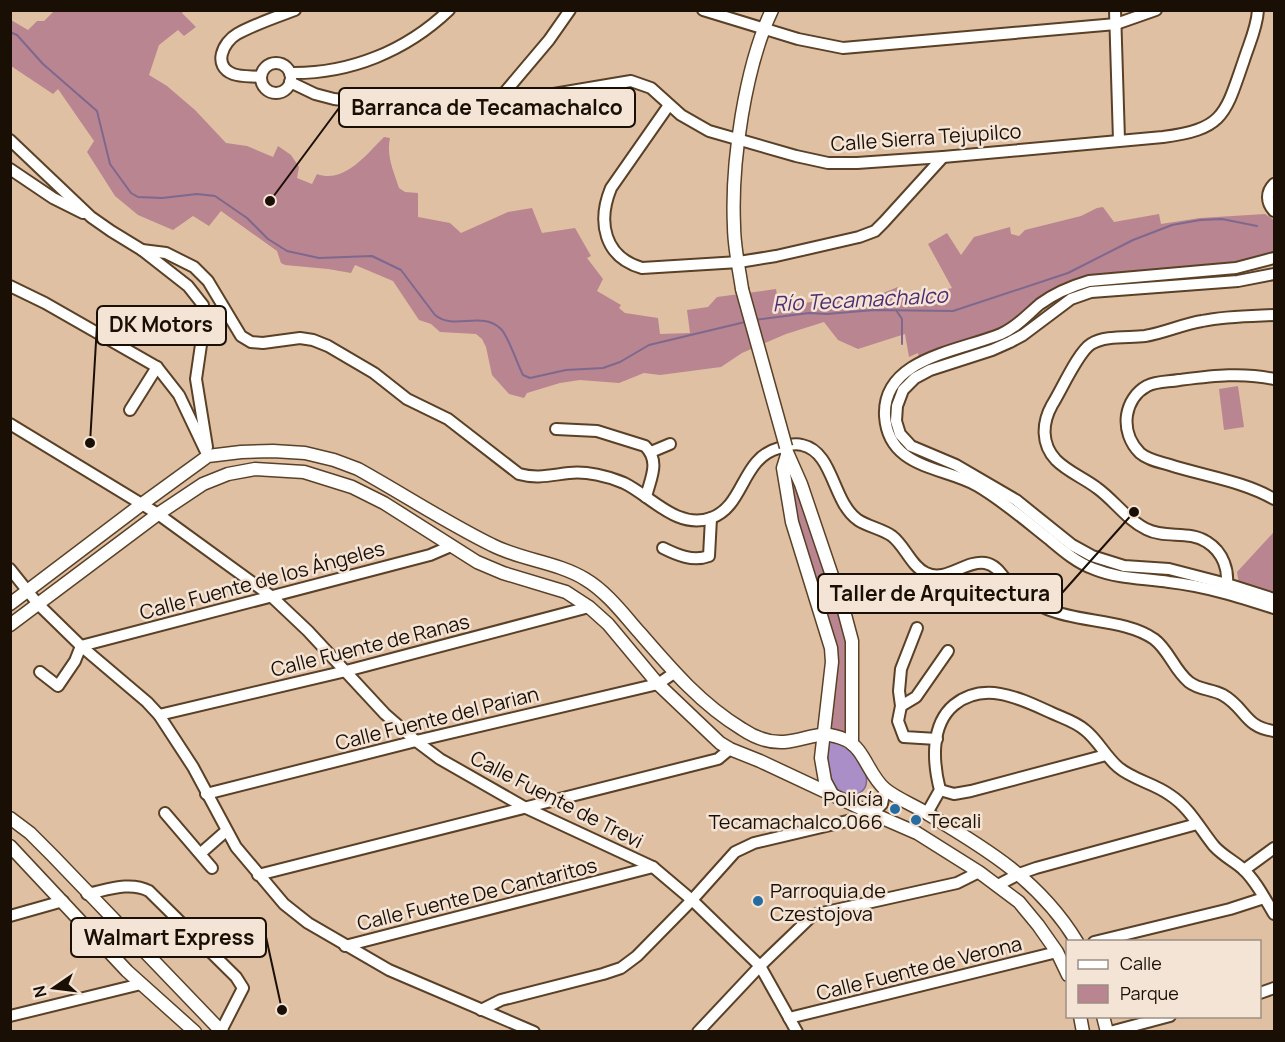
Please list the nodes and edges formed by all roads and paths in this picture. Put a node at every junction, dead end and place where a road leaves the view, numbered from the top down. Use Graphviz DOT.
graph roads {
  1 [pos="295,10"];
  2 [pos="449,10"];
  3 [pos="570,10"];
  4 [pos="703,10"];
  5 [pos="772,10"];
  6 [pos="1115,10"];
  7 [pos="1156,10"];
  8 [pos="1258,10"];
  9 [pos="1116,24"];
  10 [pos="763,28"];
  11 [pos="261,77"];
  12 [pos="290,78"];
  13 [pos="495,104"];
  14 [pos="669,105"];
  15 [pos="10,140"];
  16 [pos="739,140"];
  17 [pos="1119,140"];
  18 [pos="943,157"];
  19 [pos="10,169"];
  20 [pos="1275,184"];
  21 [pos="1275,211"];
  22 [pos="91,217"];
  23 [pos="142,250"];
  24 [pos="1274,260"];
  25 [pos="739,262"];
  26 [pos="1275,273"];
  27 [pos="10,286"];
  28 [pos="1041,304"];
  29 [pos="1049,314"];
  30 [pos="1275,315"];
  31 [pos="157,367"];
  32 [pos="1275,380"];
  33 [pos="130,410"];
  34 [pos="10,424"];
  35 [pos="556,429"];
  36 [pos="670,444"];
  37 [pos="787,451"];
  38 [pos="651,452"];
  39 [pos="208,456"];
  40 [pos="919,457"];
  41 [pos="203,484"];
  42 [pos="646,496"];
  43 [pos="1275,499"];
  44 [pos="142,504"];
  45 [pos="158,514"];
  46 [pos="711,518"];
  47 [pos="451,546"];
  48 [pos="663,548"];
  49 [pos="10,569"];
  50 [pos="1226,588"];
  51 [pos="28,590"];
  52 [pos="271,596"];
  53 [pos="1275,599"];
  54 [pos="10,604"];
  55 [pos="38,604"];
  56 [pos="589,607"];
  57 [pos="1275,609"];
  58 [pos="12,623"];
  59 [pos="917,628"];
  60 [pos="81,646"];
  61 [pos="948,651"];
  62 [pos="346,671"];
  63 [pos="40,672"];
  64 [pos="674,673"];
  65 [pos="658,684"];
  66 [pos="901,706"];
  67 [pos="159,715"];
  68 [pos="1275,731"];
  69 [pos="823,734"];
  70 [pos="937,739"];
  71 [pos="416,741"];
  72 [pos="852,744"];
  73 [pos="730,749"];
  74 [pos="1106,755"];
  75 [pos="885,789"];
  76 [pos="940,790"];
  77 [pos="206,794"];
  78 [pos="833,795"];
  79 [pos="526,808"];
  80 [pos="165,813"];
  81 [pos="871,813"];
  82 [pos="927,813"];
  83 [pos="10,818"];
  84 [pos="1197,824"];
  85 [pos="226,831"];
  86 [pos="10,846"];
  87 [pos="1275,848"];
  88 [pos="201,853"];
  89 [pos="653,867"];
  90 [pos="212,868"];
  91 [pos="1244,870"];
  92 [pos="979,872"];
  93 [pos="1019,874"];
  94 [pos="258,875"];
  95 [pos="998,885"];
  96 [pos="87,894"];
  97 [pos="1264,898"];
  98 [pos="692,900"];
  99 [pos="63,901"];
  100 [pos="1275,914"];
  101 [pos="10,916"];
  102 [pos="1076,940"];
  103 [pos="1102,940"];
  104 [pos="345,946"];
  105 [pos="1057,952"];
  106 [pos="760,966"];
  107 [pos="1066,971"];
  108 [pos="141,984"];
  109 [pos="481,1010"];
  110 [pos="10,1016"];
  111 [pos="789,1018"];
  112 [pos="1103,1018"];
  113 [pos="1166,1018"];
  114 [pos="221,1031"];
  115 [pos="195,1032"];
  116 [pos="534,1032"];
  117 [pos="698,1032"];
  118 [pos="797,1032"];
  119 [pos="1109,1032"];
  1 -- 11 [label="street"];
  2 -- 12 [label="street"];
  3 -- 13 [label="street"];
  4 -- 10 [label="street"];
  5 -- 10 [label="main road"];
  6 -- 9 [label="street"];
  7 -- 9 [label="street"];
  8 -- 17 [label="street, Calle Sierra Tejupilco"];
  9 -- 10 [label="street"];
  9 -- 17 [label="street"];
  10 -- 16 [label="main road"];
  11 -- 12 [label="street"];
  11 -- 12 [label="street"];
  12 -- 13 [label="street, Calle Sierra Tejupilco"];
  13 -- 14 [label="street, Calle Sierra Tejupilco"];
  14 -- 16 [label="street, Calle Sierra Tejupilco"];
  14 -- 25 [label="street"];
  15 -- 22 [label="street"];
  16 -- 18 [label="street, Calle Sierra Tejupilco"];
  16 -- 25 [label="main road"];
  17 -- 18 [label="street, Calle Sierra Tejupilco"];
  18 -- 25 [label="street"];
  19 -- 22 [label="street"];
  20 -- 21 [label="street"];
  22 -- 23 [label="street"];
  23 -- 39 [label="street"];
  23 -- 42 [label="street"];
  24 -- 28 [label="street"];
  25 -- 37 [label="main road, bridge"];
  26 -- 29 [label="street"];
  27 -- 31 [label="street"];
  28 -- 29 [label="street"];
  28 -- 40 [label="street"];
  29 -- 40 [label="street"];
  30 -- 50 [label="street"];
  31 -- 33 [label="street"];
  31 -- 39 [label="street"];
  32 -- 43 [label="street"];
  34 -- 44 [label="street, Calle Fuente de Trevi"];
  35 -- 38 [label="street"];
  36 -- 38 [label="street"];
  37 -- 69 [label="main road"];
  37 -- 72 [label="main road"];
  38 -- 42 [label="street"];
  39 -- 41 [label="main road"];
  39 -- 44 [label="main road"];
  39 -- 64 [label="main road"];
  40 -- 50 [label="street"];
  41 -- 45 [label="main road"];
  41 -- 47 [label="main road"];
  42 -- 46 [label="street"];
  44 -- 45 [label="street, Calle Fuente de Trevi"];
  44 -- 51 [label="main road"];
  45 -- 52 [label="street, Calle Fuente de Trevi"];
  45 -- 55 [label="main road"];
  46 -- 48 [label="street"];
  46 -- 68 [label="street"];
  47 -- 52 [label="street, Calle Fuente de los Ángeles"];
  47 -- 56 [label="main road"];
  49 -- 51 [label="street"];
  50 -- 53 [label="street"];
  50 -- 57 [label="street"];
  51 -- 54 [label="main road"];
  51 -- 55 [label="street"];
  52 -- 60 [label="street, Calle Fuente de los Ángeles"];
  52 -- 62 [label="street, Calle Fuente de Trevi"];
  55 -- 58 [label="main road"];
  55 -- 60 [label="street"];
  56 -- 62 [label="street, Calle Fuente de Ranas"];
  56 -- 65 [label="main road"];
  59 -- 66 [label="street"];
  60 -- 63 [label="street"];
  60 -- 67 [label="street"];
  61 -- 66 [label="street"];
  62 -- 67 [label="street, Calle Fuente de Ranas"];
  62 -- 71 [label="street, Calle Fuente de Trevi"];
  64 -- 65 [label="street, Calle Fuente del Parian"];
  64 -- 69 [label="main road"];
  65 -- 71 [label="street, Calle Fuente del Parian"];
  65 -- 73 [label="main road"];
  66 -- 70 [label="street"];
  67 -- 77 [label="street"];
  69 -- 72 [label="main road"];
  69 -- 78 [label="main road"];
  70 -- 74 [label="street"];
  70 -- 76 [label="street"];
  71 -- 77 [label="street, Calle Fuente del Parian"];
  71 -- 79 [label="street, Calle Fuente de Trevi"];
  72 -- 75 [label="main road"];
  73 -- 78 [label="main road"];
  73 -- 79 [label="street"];
  74 -- 76 [label="street"];
  74 -- 84 [label="street"];
  75 -- 81 [label="street"];
  75 -- 82 [label="main road"];
  76 -- 82 [label="street"];
  77 -- 85 [label="street"];
  78 -- 81 [label="main road"];
  79 -- 89 [label="street, Calle Fuente de Trevi"];
  79 -- 94 [label="street"];
  80 -- 88 [label="street"];
  81 -- 92 [label="main road"];
  81 -- 98 [label="street"];
  82 -- 93 [label="main road"];
  83 -- 96 [label="main road"];
  84 -- 91 [label="street"];
  84 -- 93 [label="street"];
  85 -- 88 [label="street"];
  85 -- 94 [label="street"];
  86 -- 99 [label="main road"];
  87 -- 91 [label="street"];
  88 -- 90 [label="street"];
  89 -- 98 [label="street, Calle Fuente de Trevi"];
  89 -- 104 [label="street, Calle Fuente De Cantaritos"];
  91 -- 97 [label="street"];
  92 -- 95 [label="main road"];
  92 -- 106 [label="street"];
  93 -- 95 [label="street"];
  93 -- 102 [label="main road"];
  94 -- 104 [label="street"];
  95 -- 105 [label="main road"];
  96 -- 114 [label="main road"];
  96 -- 114 [label="street"];
  97 -- 100 [label="street"];
  97 -- 103 [label="street"];
  98 -- 106 [label="street, Calle Fuente de Trevi"];
  98 -- 109 [label="street"];
  99 -- 101 [label="street"];
  99 -- 108 [label="main road"];
  104 -- 109 [label="street"];
  105 -- 107 [label="main road"];
  105 -- 111 [label="street, Calle Fuente de Verona"];
  106 -- 111 [label="street, Calle Fuente de Trevi"];
  106 -- 117 [label="street"];
  108 -- 110 [label="street"];
  108 -- 115 [label="main road"];
  109 -- 116 [label="street"];
  111 -- 118 [label="street, Calle Fuente de Trevi"];
  112 -- 119 [label="main road"];
  113 -- 119 [label="street"];
}
